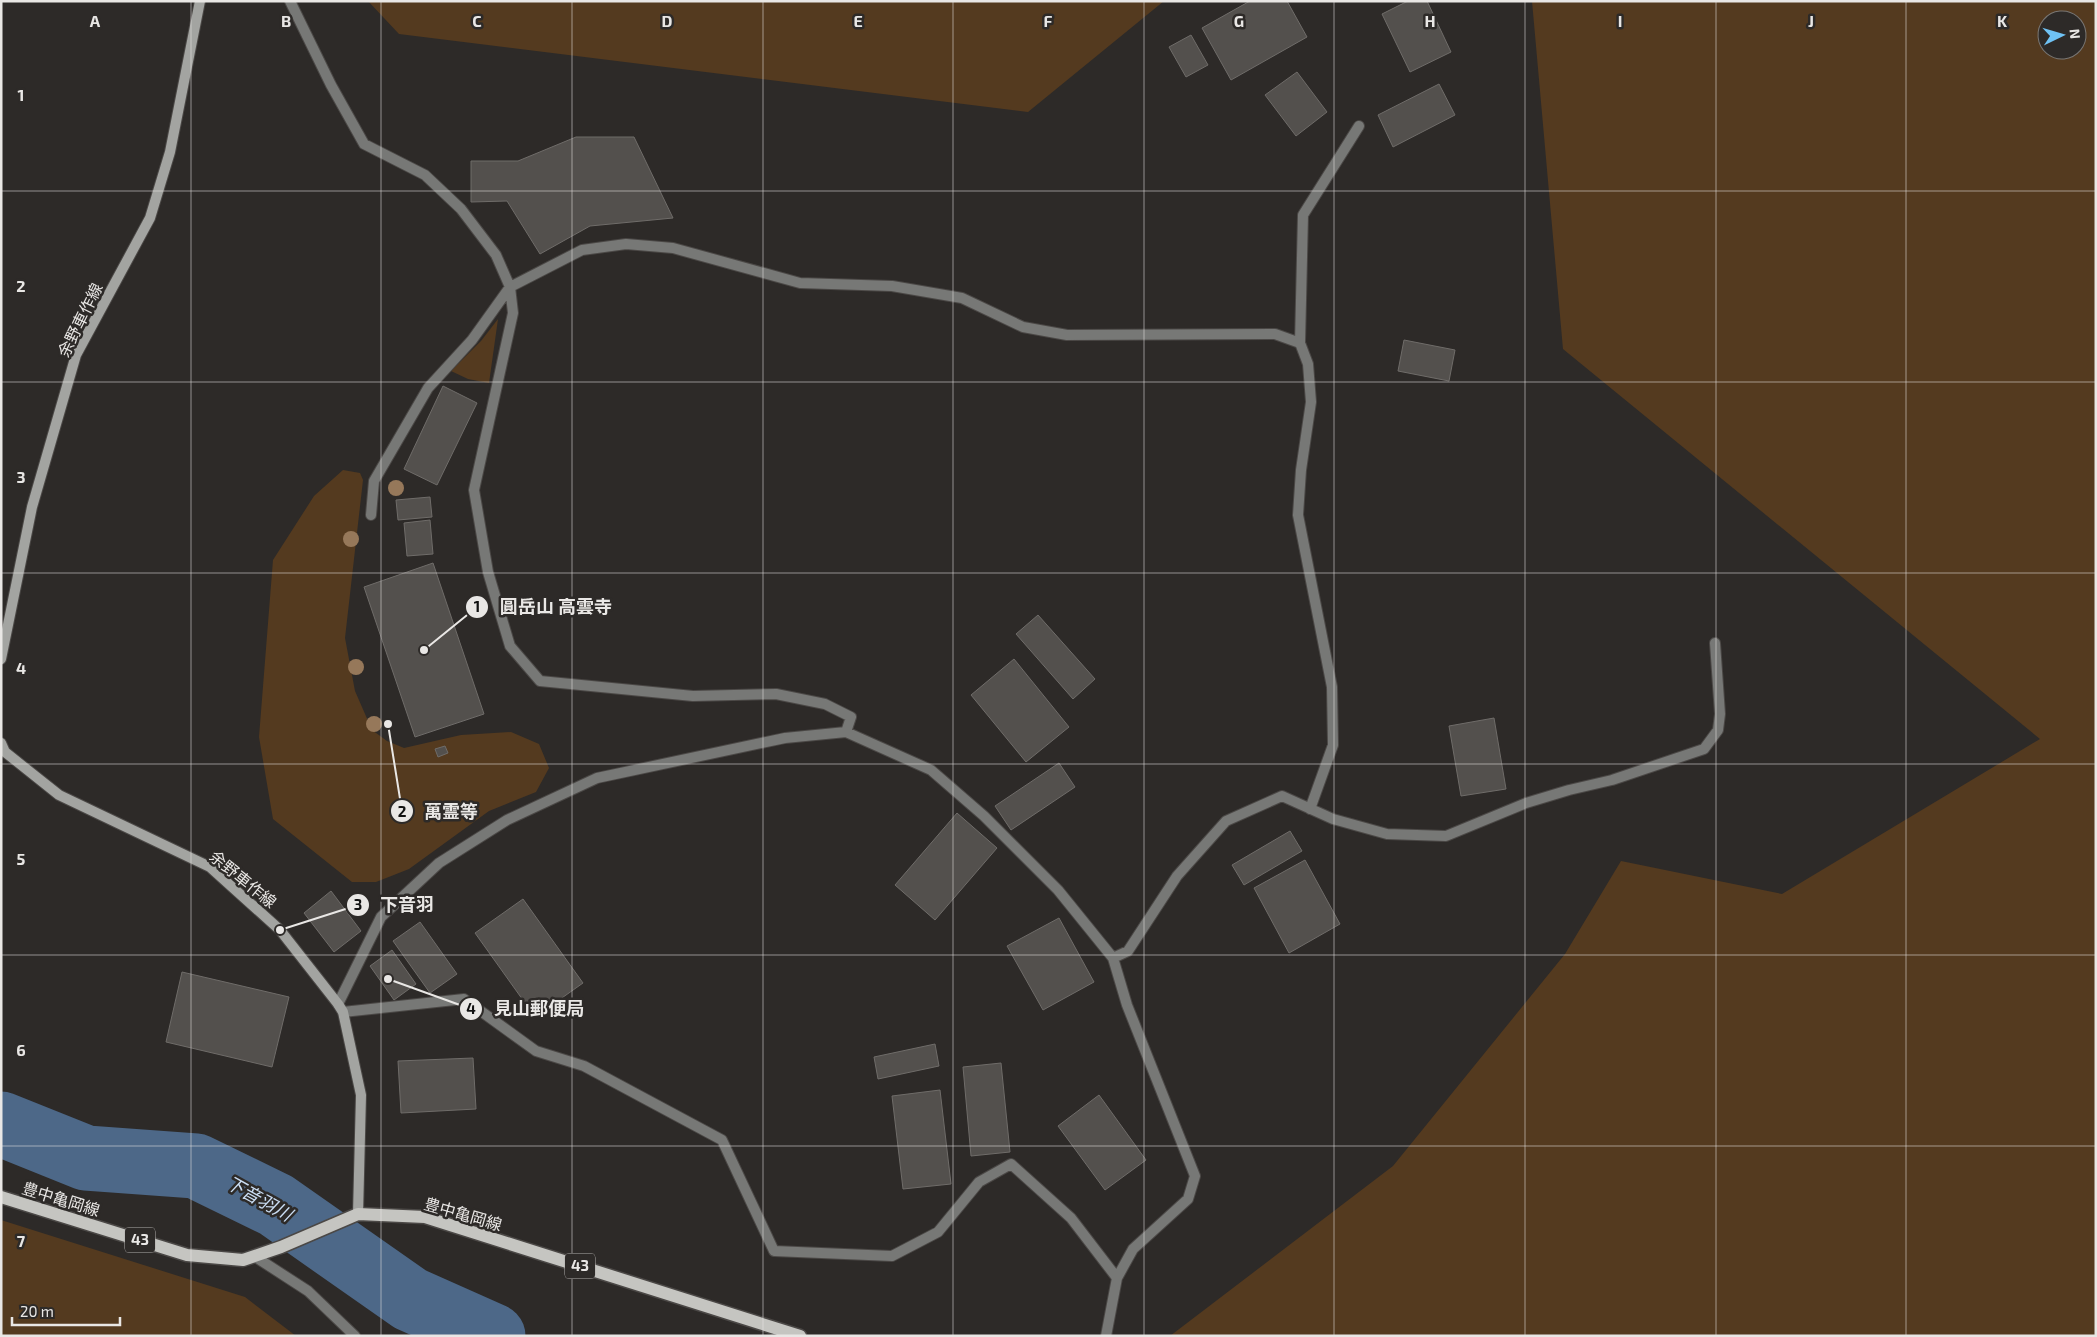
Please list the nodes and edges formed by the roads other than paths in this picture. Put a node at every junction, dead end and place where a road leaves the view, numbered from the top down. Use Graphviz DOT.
graph roads {
  1 [pos="200,1"];
  2 [pos="290,1"];
  3 [pos="1359,126"];
  4 [pos="510,287"];
  5 [pos="1300,343"];
  6 [pos="370,515"];
  7 [pos="1715,643"];
  8 [pos="1,659"];
  9 [pos="846,732"];
  10 [pos="1,743"];
  11 [pos="1310,809"];
  12 [pos="1113,958"];
  13 [pos="341,1008"];
  14 [pos="1,1197"];
  15 [pos="358,1214"];
  16 [pos="254,1256"];
  17 [pos="1117,1278"];
  18 [pos="355,1336"];
  19 [pos="800,1336"];
  20 [pos="1106,1336"];
  1 -- 8 [label="main road, 余野車作線"];
  2 -- 4 [label="street"];
  3 -- 5 [label="street"];
  4 -- 5 [label="street"];
  4 -- 6 [label="street"];
  4 -- 9 [label="street"];
  5 -- 11 [label="street"];
  7 -- 11 [label="street"];
  9 -- 12 [label="street"];
  9 -- 13 [label="street"];
  10 -- 13 [label="main road, 余野車作線"];
  11 -- 12 [label="street"];
  12 -- 17 [label="street"];
  13 -- 15 [label="main road, 余野車作線"];
  13 -- 17 [label="street"];
  14 -- 16 [label="main road, 豊中亀岡線 / 43"];
  15 -- 16 [label="main road, 豊中亀岡線 / 43"];
  15 -- 19 [label="main road, 豊中亀岡線 / 43"];
  16 -- 18 [label="street"];
  17 -- 20 [label="street"];
}
